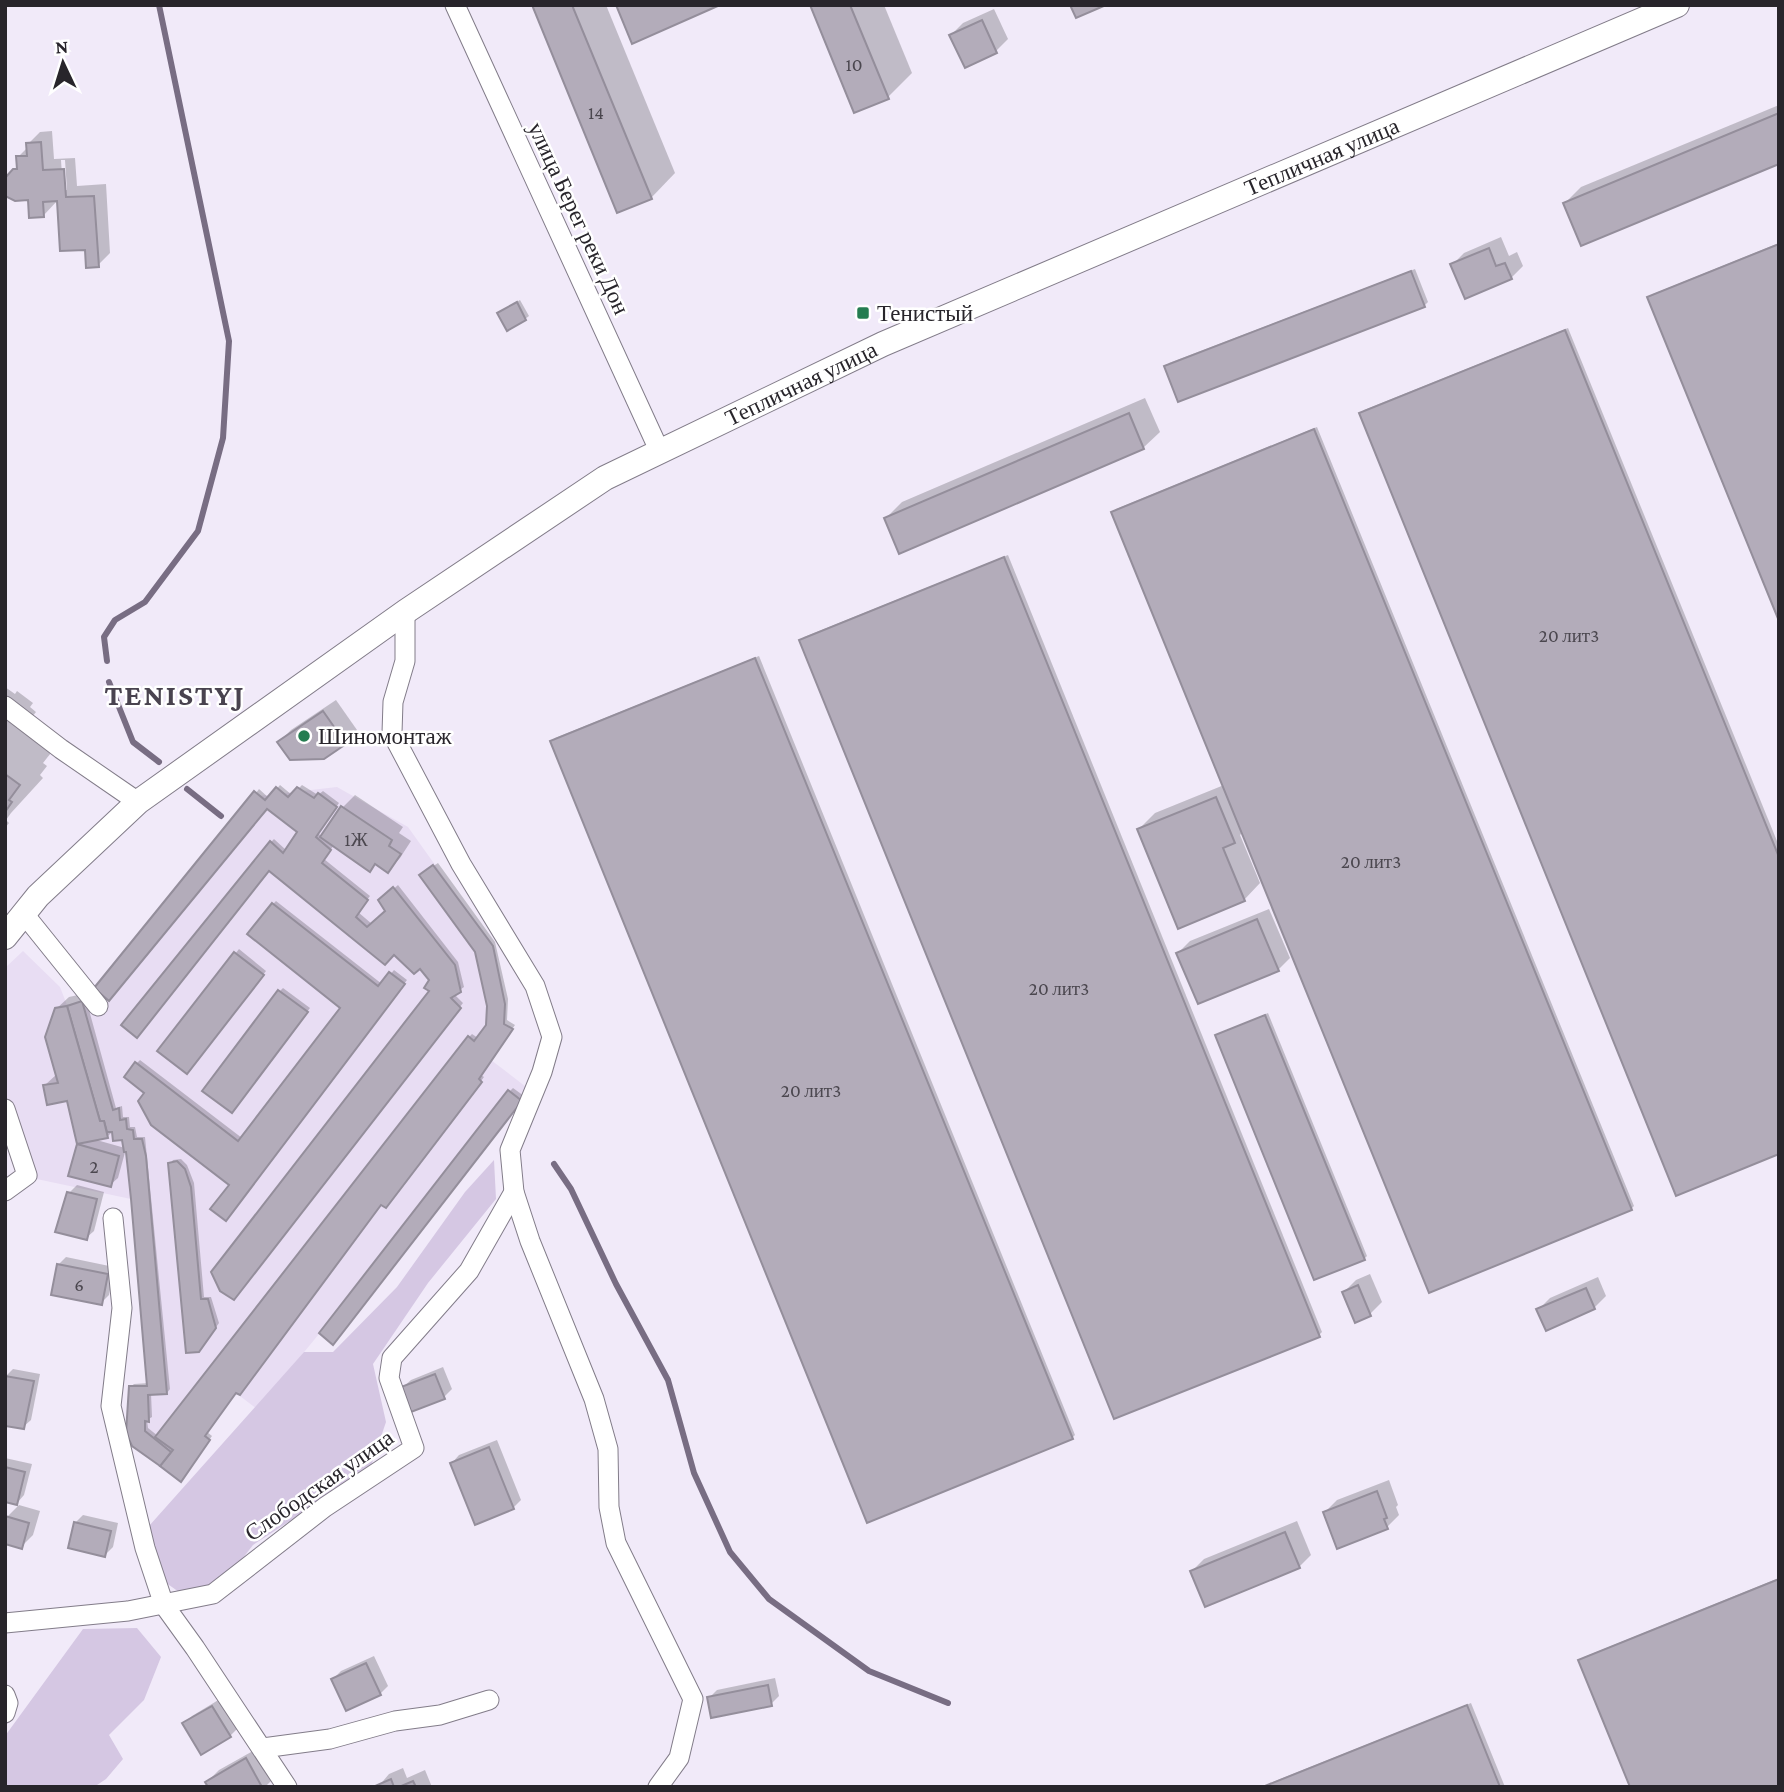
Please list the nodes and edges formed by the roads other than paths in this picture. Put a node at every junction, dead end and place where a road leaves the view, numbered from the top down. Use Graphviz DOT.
graph roads {
  1 [pos="455,5"];
  2 [pos="1678,5"];
  3 [pos="659,450"];
  4 [pos="405,612"];
  5 [pos="5,706"];
  6 [pos="138,802"];
  7 [pos="24,914"];
  8 [pos="5,937"];
  9 [pos="98,1006"];
  10 [pos="5,1109"];
  11 [pos="5,1191"];
  12 [pos="514,1192"];
  13 [pos="113,1217"];
  14 [pos="164,1605"];
  15 [pos="5,1623"];
  16 [pos="5,1695"];
  17 [pos="489,1700"];
  18 [pos="5,1713"];
  19 [pos="263,1748"];
  20 [pos="287,1787"];
  21 [pos="658,1787"];
  1 -- 3 [label="street, улица Берег реки Дон"];
  2 -- 3 [label="street, Тепличная улица"];
  3 -- 4 [label="street, Тепличная улица"];
  4 -- 6 [label="street, Тепличная улица"];
  4 -- 12 [label="street"];
  5 -- 6 [label="street"];
  6 -- 7 [label="street, Тепличная улица"];
  7 -- 8 [label="street, Тепличная улица"];
  7 -- 9 [label="street"];
  10 -- 11 [label="street"];
  12 -- 14 [label="street, Слободская улица"];
  12 -- 21 [label="street"];
  13 -- 14 [label="street"];
  14 -- 15 [label="street, Слободская улица"];
  14 -- 19 [label="street"];
  16 -- 18 [label="street"];
  17 -- 19 [label="street"];
  19 -- 20 [label="street"];
}
